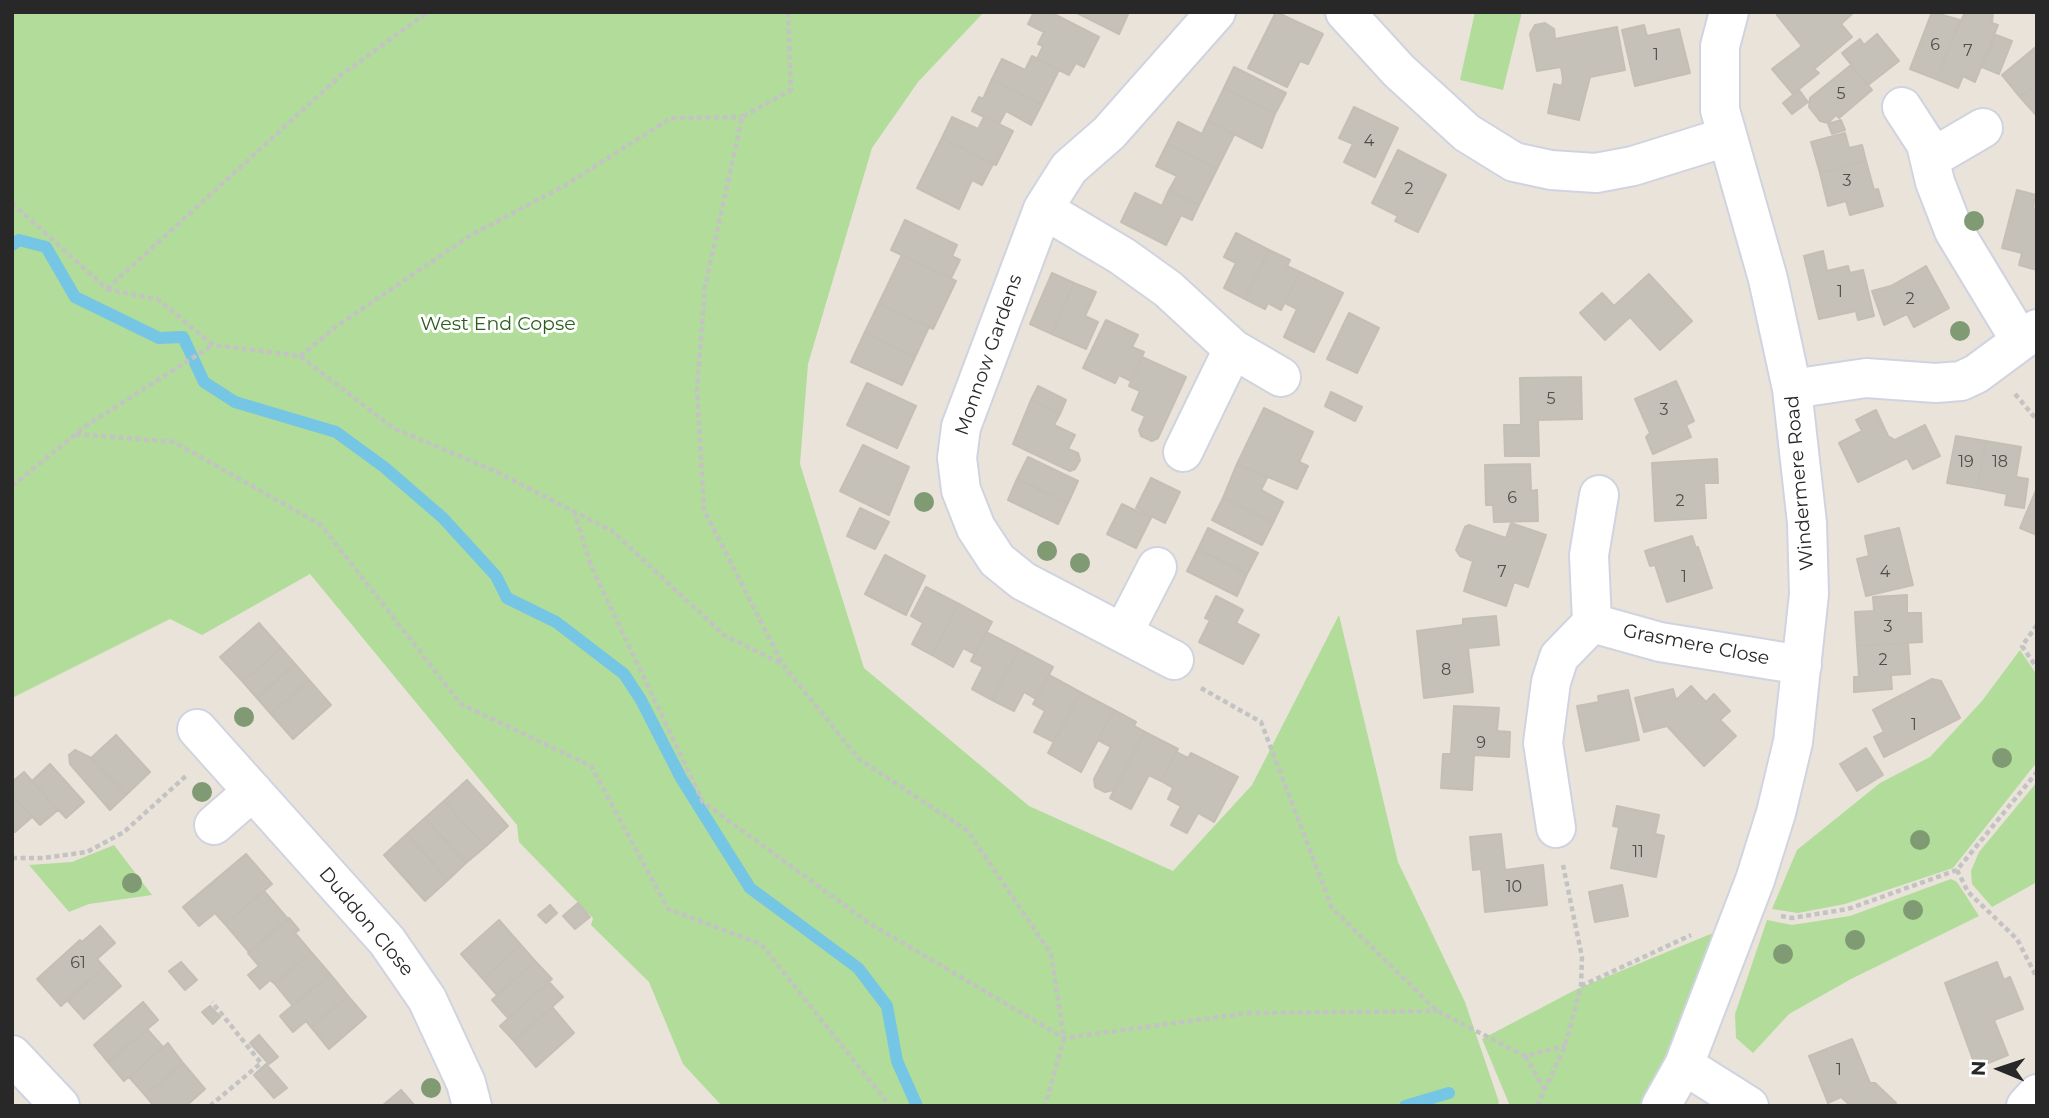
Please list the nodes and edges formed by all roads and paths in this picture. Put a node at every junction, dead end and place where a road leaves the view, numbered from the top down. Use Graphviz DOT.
graph roads {
  1 [pos="428,12"];
  2 [pos="788,12"];
  3 [pos="1216,12"];
  4 [pos="1345,12"];
  5 [pos="1729,12"];
  6 [pos="1902,107"];
  7 [pos="742,117"];
  8 [pos="1983,128"];
  9 [pos="1726,137"];
  10 [pos="1930,159"];
  11 [pos="12,203"];
  12 [pos="1042,209"];
  13 [pos="107,289"];
  14 [pos="2029,335"];
  15 [pos="213,345"];
  16 [pos="1234,349"];
  17 [pos="300,356"];
  18 [pos="1281,377"];
  19 [pos="1792,389"];
  20 [pos="76,434"];
  21 [pos="1184,452"];
  22 [pos="12,486"];
  23 [pos="1598,495"];
  24 [pos="574,512"];
  25 [pos="1157,567"];
  26 [pos="1591,623"];
  27 [pos="2037,625"];
  28 [pos="1123,633"];
  29 [pos="1174,660"];
  30 [pos="783,665"];
  31 [pos="1802,665"];
  32 [pos="2037,668"];
  33 [pos="206,739"];
  34 [pos="2037,772"];
  35 [pos="253,791"];
  36 [pos="214,825"];
  37 [pos="1556,828"];
  38 [pos="12,858"];
  39 [pos="1957,870"];
  40 [pos="1738,922"];
  41 [pos="2037,978"];
  42 [pos="1581,986"];
  43 [pos="212,1002"];
  44 [pos="1437,1011"];
  45 [pos="1065,1038"];
  46 [pos="1565,1046"];
  47 [pos="12,1055"];
  48 [pos="1525,1055"];
  49 [pos="1684,1065"];
  50 [pos="1545,1090"];
  51 [pos="2037,1094"];
  52 [pos="58,1105"];
  53 [pos="210,1106"];
  54 [pos="472,1106"];
  55 [pos="890,1106"];
  56 [pos="1045,1106"];
  57 [pos="1537,1106"];
  58 [pos="1661,1106"];
  59 [pos="1749,1106"];
  60 [pos="2026,1106"];
  1 -- 13 [label="path"];
  2 -- 7 [label="path"];
  3 -- 12 [label="street, Monnow Gardens"];
  4 -- 9 [label="street"];
  5 -- 9 [label="street, Windermere Road"];
  6 -- 10 [label="street"];
  7 -- 17 [label="path"];
  7 -- 30 [label="path"];
  8 -- 10 [label="street"];
  9 -- 19 [label="street, Windermere Road"];
  10 -- 14 [label="street"];
  11 -- 13 [label="path"];
  12 -- 16 [label="street"];
  12 -- 28 [label="street, Monnow Gardens"];
  13 -- 15 [label="path"];
  14 -- 19 [label="street"];
  15 -- 17 [label="path"];
  15 -- 20 [label="path"];
  16 -- 18 [label="street"];
  16 -- 21 [label="street"];
  17 -- 24 [label="path"];
  19 -- 31 [label="street, Windermere Road"];
  20 -- 22 [label="path"];
  20 -- 55 [label="path"];
  23 -- 26 [label="street"];
  24 -- 30 [label="path"];
  24 -- 45 [label="path"];
  25 -- 28 [label="street"];
  26 -- 31 [label="street, Grasmere Close"];
  26 -- 37 [label="street"];
  27 -- 32 [label="path"];
  28 -- 29 [label="street, Monnow Gardens"];
  29 -- 44 [label="path"];
  30 -- 45 [label="path"];
  31 -- 40 [label="street, Windermere Road"];
  33 -- 35 [label="street, Duddon Close"];
  33 -- 38 [label="path"];
  34 -- 39 [label="path"];
  35 -- 36 [label="street"];
  35 -- 54 [label="street, Duddon Close"];
  37 -- 42 [label="path"];
  39 -- 40 [label="path"];
  39 -- 41 [label="path"];
  40 -- 42 [label="path"];
  40 -- 49 [label="street, Windermere Road"];
  42 -- 46 [label="path"];
  43 -- 53 [label="path"];
  44 -- 45 [label="path"];
  44 -- 48 [label="path"];
  45 -- 56 [label="path"];
  46 -- 48 [label="path"];
  46 -- 50 [label="path"];
  47 -- 52 [label="street"];
  48 -- 50 [label="path"];
  49 -- 58 [label="street, Windermere Road"];
  49 -- 59 [label="street"];
  50 -- 57 [label="path"];
  51 -- 60 [label="street"];
}
